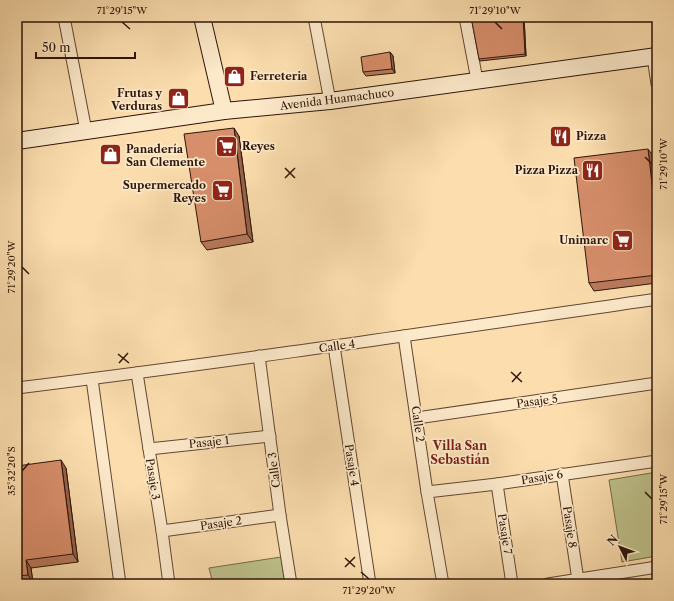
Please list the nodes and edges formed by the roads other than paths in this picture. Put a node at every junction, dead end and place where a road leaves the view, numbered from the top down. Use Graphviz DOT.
graph roads {
  1 [pos="64,17"];
  2 [pos="202,17"];
  3 [pos="314,17"];
  4 [pos="465,17"];
  5 [pos="655,56"];
  6 [pos="477,80"];
  7 [pos="657,84"];
  8 [pos="330,101"];
  9 [pos="224,111"];
  10 [pos="86,131"];
  11 [pos="17,141"];
  12 [pos="657,299"];
  13 [pos="404,336"];
  14 [pos="334,346"];
  15 [pos="259,356"];
  16 [pos="137,373"];
  17 [pos="92,379"];
  18 [pos="657,383"];
  19 [pos="17,388"];
  20 [pos="417,418"];
  21 [pos="270,436"];
  22 [pos="148,449"];
  23 [pos="657,461"];
  24 [pos="562,474"];
  25 [pos="497,484"];
  26 [pos="427,492"];
  27 [pos="280,515"];
  28 [pos="162,531"];
  29 [pos="657,567"];
  30 [pos="578,580"];
  31 [pos="120,584"];
  32 [pos="169,584"];
  33 [pos="291,584"];
  34 [pos="370,584"];
  35 [pos="443,584"];
  36 [pos="512,584"];
  37 [pos="548,584"];
  1 -- 10 [label="street"];
  2 -- 9 [label="main road"];
  3 -- 8 [label="street"];
  4 -- 6 [label="street"];
  5 -- 6 [label="main road, Avenida Huamachuco"];
  5 -- 7 [label="street"];
  6 -- 8 [label="main road, Avenida Huamachuco"];
  8 -- 9 [label="main road, Avenida Huamachuco"];
  9 -- 10 [label="main road, Avenida Huamachuco"];
  10 -- 11 [label="main road, Avenida Huamachuco"];
  12 -- 13 [label="street, Calle 4"];
  13 -- 14 [label="street, Calle 4"];
  13 -- 20 [label="street, Calle 2"];
  14 -- 15 [label="street, Calle 4"];
  14 -- 34 [label="street, Pasaje 4"];
  15 -- 16 [label="street, Calle 4"];
  15 -- 21 [label="street, Calle 3"];
  16 -- 17 [label="street, Calle 4"];
  16 -- 22 [label="street, Pasaje 3"];
  17 -- 19 [label="street, Calle 4"];
  17 -- 31 [label="street"];
  18 -- 20 [label="street, Pasaje 5"];
  20 -- 26 [label="street, Calle 2"];
  21 -- 22 [label="street, Pasaje 1"];
  21 -- 27 [label="street, Calle 3"];
  22 -- 28 [label="street, Pasaje 3"];
  23 -- 24 [label="street, Pasaje 6"];
  24 -- 25 [label="street, Pasaje 6"];
  24 -- 30 [label="street, Pasaje 8"];
  25 -- 26 [label="street, Pasaje 6"];
  25 -- 36 [label="street, Pasaje 7"];
  26 -- 35 [label="street, Calle 2"];
  27 -- 28 [label="street, Pasaje 2"];
  27 -- 33 [label="street, Calle 3"];
  28 -- 32 [label="street, Pasaje 3"];
  29 -- 30 [label="street"];
  30 -- 37 [label="street"];
}
